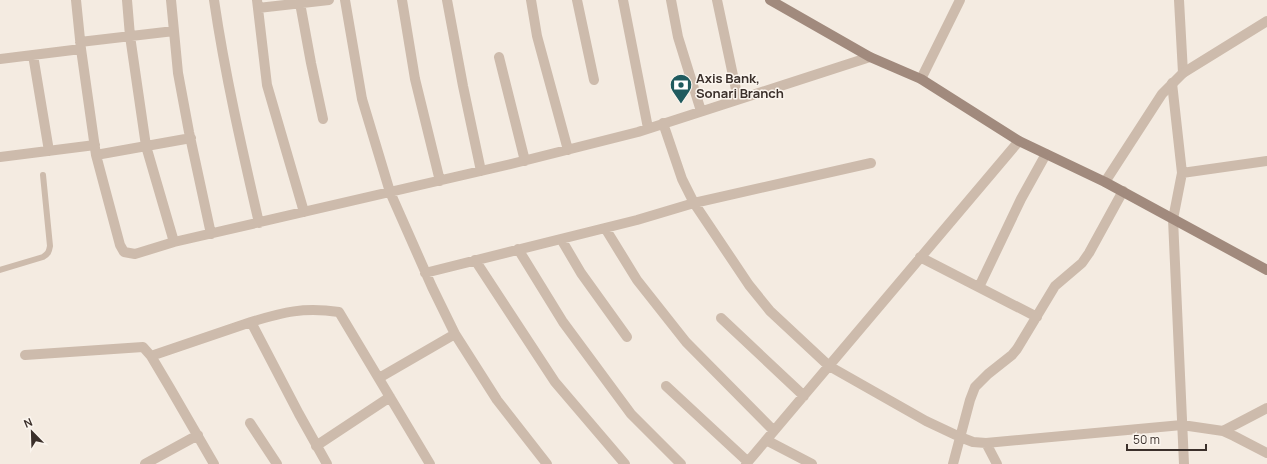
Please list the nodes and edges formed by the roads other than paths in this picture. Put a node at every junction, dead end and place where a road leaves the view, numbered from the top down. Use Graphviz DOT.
graph roads {
  1 [pos="76,0"];
  2 [pos="127,0"];
  3 [pos="171,0"];
  4 [pos="214,0"];
  5 [pos="329,0"];
  6 [pos="346,0"];
  7 [pos="402,0"];
  8 [pos="447,0"];
  9 [pos="531,0"];
  10 [pos="577,0"];
  11 [pos="623,0"];
  12 [pos="671,0"];
  13 [pos="717,0"];
  14 [pos="772,0"];
  15 [pos="960,0"];
  16 [pos="1179,0"];
  17 [pos="300,3"];
  18 [pos="257,4"];
  19 [pos="1267,21"];
  20 [pos="174,31"];
  21 [pos="130,36"];
  22 [pos="81,46"];
  23 [pos="33,55"];
  24 [pos="499,57"];
  25 [pos="870,57"];
  26 [pos="0,59"];
  27 [pos="1183,73"];
  28 [pos="921,79"];
  29 [pos="594,80"];
  30 [pos="1172,83"];
  31 [pos="738,99"];
  32 [pos="701,111"];
  33 [pos="323,119"];
  34 [pos="663,124"];
  35 [pos="648,128"];
  36 [pos="191,138"];
  37 [pos="1019,141"];
  38 [pos="146,146"];
  39 [pos="95,150"];
  40 [pos="568,150"];
  41 [pos="49,151"];
  42 [pos="1046,154"];
  43 [pos="0,157"];
  44 [pos="526,161"];
  45 [pos="1267,161"];
  46 [pos="871,163"];
  47 [pos="481,171"];
  48 [pos="1182,173"];
  49 [pos="43,175"];
  50 [pos="440,181"];
  51 [pos="1105,182"];
  52 [pos="390,192"];
  53 [pos="1123,192"];
  54 [pos="694,203"];
  55 [pos="304,212"];
  56 [pos="1173,219"];
  57 [pos="259,223"];
  58 [pos="605,228"];
  59 [pos="211,234"];
  60 [pos="561,239"];
  61 [pos="174,242"];
  62 [pos="518,250"];
  63 [pos="920,257"];
  64 [pos="475,260"];
  65 [pos="0,270"];
  66 [pos="1267,270"];
  67 [pos="426,272"];
  68 [pos="979,287"];
  69 [pos="1037,317"];
  70 [pos="721,318"];
  71 [pos="251,322"];
  72 [pos="455,334"];
  73 [pos="627,337"];
  74 [pos="25,355"];
  75 [pos="151,356"];
  76 [pos="829,366"];
  77 [pos="379,378"];
  78 [pos="666,386"];
  79 [pos="804,396"];
  80 [pos="390,397"];
  81 [pos="1267,408"];
  82 [pos="250,423"];
  83 [pos="1182,426"];
  84 [pos="774,431"];
  85 [pos="1223,432"];
  86 [pos="198,436"];
  87 [pos="960,437"];
  88 [pos="766,440"];
  89 [pos="986,443"];
  90 [pos="316,446"];
  91 [pos="1267,452"];
  92 [pos="543,462"];
  93 [pos="747,463"];
  94 [pos="145,464"];
  95 [pos="214,464"];
  96 [pos="277,464"];
  97 [pos="327,464"];
  98 [pos="430,464"];
  99 [pos="625,464"];
  100 [pos="681,464"];
  101 [pos="812,464"];
  102 [pos="953,464"];
  103 [pos="997,464"];
  104 [pos="1184,464"];
  1 -- 22 [label="street"];
  2 -- 21 [label="street"];
  3 -- 20 [label="street"];
  4 -- 57 [label="street"];
  5 -- 17 [label="street"];
  6 -- 52 [label="street"];
  7 -- 50 [label="street"];
  8 -- 47 [label="street"];
  9 -- 40 [label="street"];
  10 -- 29 [label="street"];
  11 -- 35 [label="street"];
  12 -- 32 [label="street"];
  13 -- 31 [label="street"];
  14 -- 25 [label="main road"];
  15 -- 28 [label="street"];
  16 -- 27 [label="street"];
  17 -- 18 [label="street"];
  17 -- 33 [label="street"];
  18 -- 55 [label="street"];
  19 -- 27 [label="street"];
  20 -- 21 [label="street"];
  20 -- 36 [label="street"];
  21 -- 22 [label="street"];
  21 -- 38 [label="street"];
  22 -- 23 [label="street"];
  22 -- 39 [label="street"];
  23 -- 26 [label="street"];
  23 -- 41 [label="street"];
  24 -- 44 [label="street"];
  25 -- 28 [label="main road"];
  25 -- 31 [label="street"];
  27 -- 30 [label="street"];
  28 -- 37 [label="main road"];
  30 -- 48 [label="street"];
  30 -- 51 [label="street"];
  31 -- 32 [label="street"];
  32 -- 34 [label="street"];
  34 -- 35 [label="street"];
  34 -- 54 [label="street"];
  35 -- 40 [label="street"];
  36 -- 38 [label="street"];
  36 -- 59 [label="street"];
  37 -- 42 [label="main road"];
  37 -- 63 [label="street"];
  38 -- 39 [label="street"];
  38 -- 61 [label="street"];
  39 -- 41 [label="street"];
  39 -- 61 [label="street"];
  40 -- 44 [label="street"];
  41 -- 43 [label="street"];
  42 -- 51 [label="main road"];
  42 -- 68 [label="street"];
  44 -- 47 [label="street"];
  45 -- 48 [label="street"];
  46 -- 54 [label="street"];
  47 -- 50 [label="street"];
  48 -- 56 [label="street"];
  49 -- 65 [label="lane"];
  50 -- 52 [label="street"];
  51 -- 53 [label="main road"];
  52 -- 55 [label="street"];
  52 -- 67 [label="street"];
  53 -- 56 [label="main road"];
  53 -- 69 [label="street"];
  54 -- 58 [label="street"];
  54 -- 76 [label="street"];
  55 -- 57 [label="street"];
  56 -- 66 [label="main road"];
  56 -- 83 [label="street"];
  57 -- 59 [label="street"];
  58 -- 60 [label="street"];
  58 -- 84 [label="street"];
  59 -- 61 [label="street"];
  60 -- 62 [label="street"];
  60 -- 73 [label="street"];
  62 -- 64 [label="street"];
  62 -- 100 [label="street"];
  63 -- 68 [label="street"];
  63 -- 76 [label="street"];
  64 -- 67 [label="street"];
  64 -- 99 [label="street"];
  67 -- 72 [label="street"];
  68 -- 69 [label="street"];
  69 -- 87 [label="street"];
  70 -- 79 [label="street"];
  71 -- 75 [label="street"];
  71 -- 77 [label="street"];
  71 -- 90 [label="street"];
  72 -- 77 [label="street"];
  72 -- 92 [label="street"];
  74 -- 75 [label="street"];
  75 -- 86 [label="street"];
  76 -- 79 [label="street"];
  76 -- 87 [label="street"];
  77 -- 80 [label="street"];
  78 -- 93 [label="street"];
  79 -- 84 [label="street"];
  80 -- 90 [label="street"];
  80 -- 98 [label="street"];
  81 -- 85 [label="street"];
  82 -- 96 [label="street"];
  83 -- 85 [label="street"];
  83 -- 89 [label="street"];
  83 -- 104 [label="street"];
  84 -- 88 [label="street"];
  85 -- 91 [label="street"];
  86 -- 94 [label="street"];
  86 -- 95 [label="street"];
  87 -- 89 [label="street"];
  87 -- 102 [label="street"];
  88 -- 93 [label="street"];
  88 -- 101 [label="street"];
  89 -- 103 [label="street"];
  90 -- 97 [label="street"];
}
